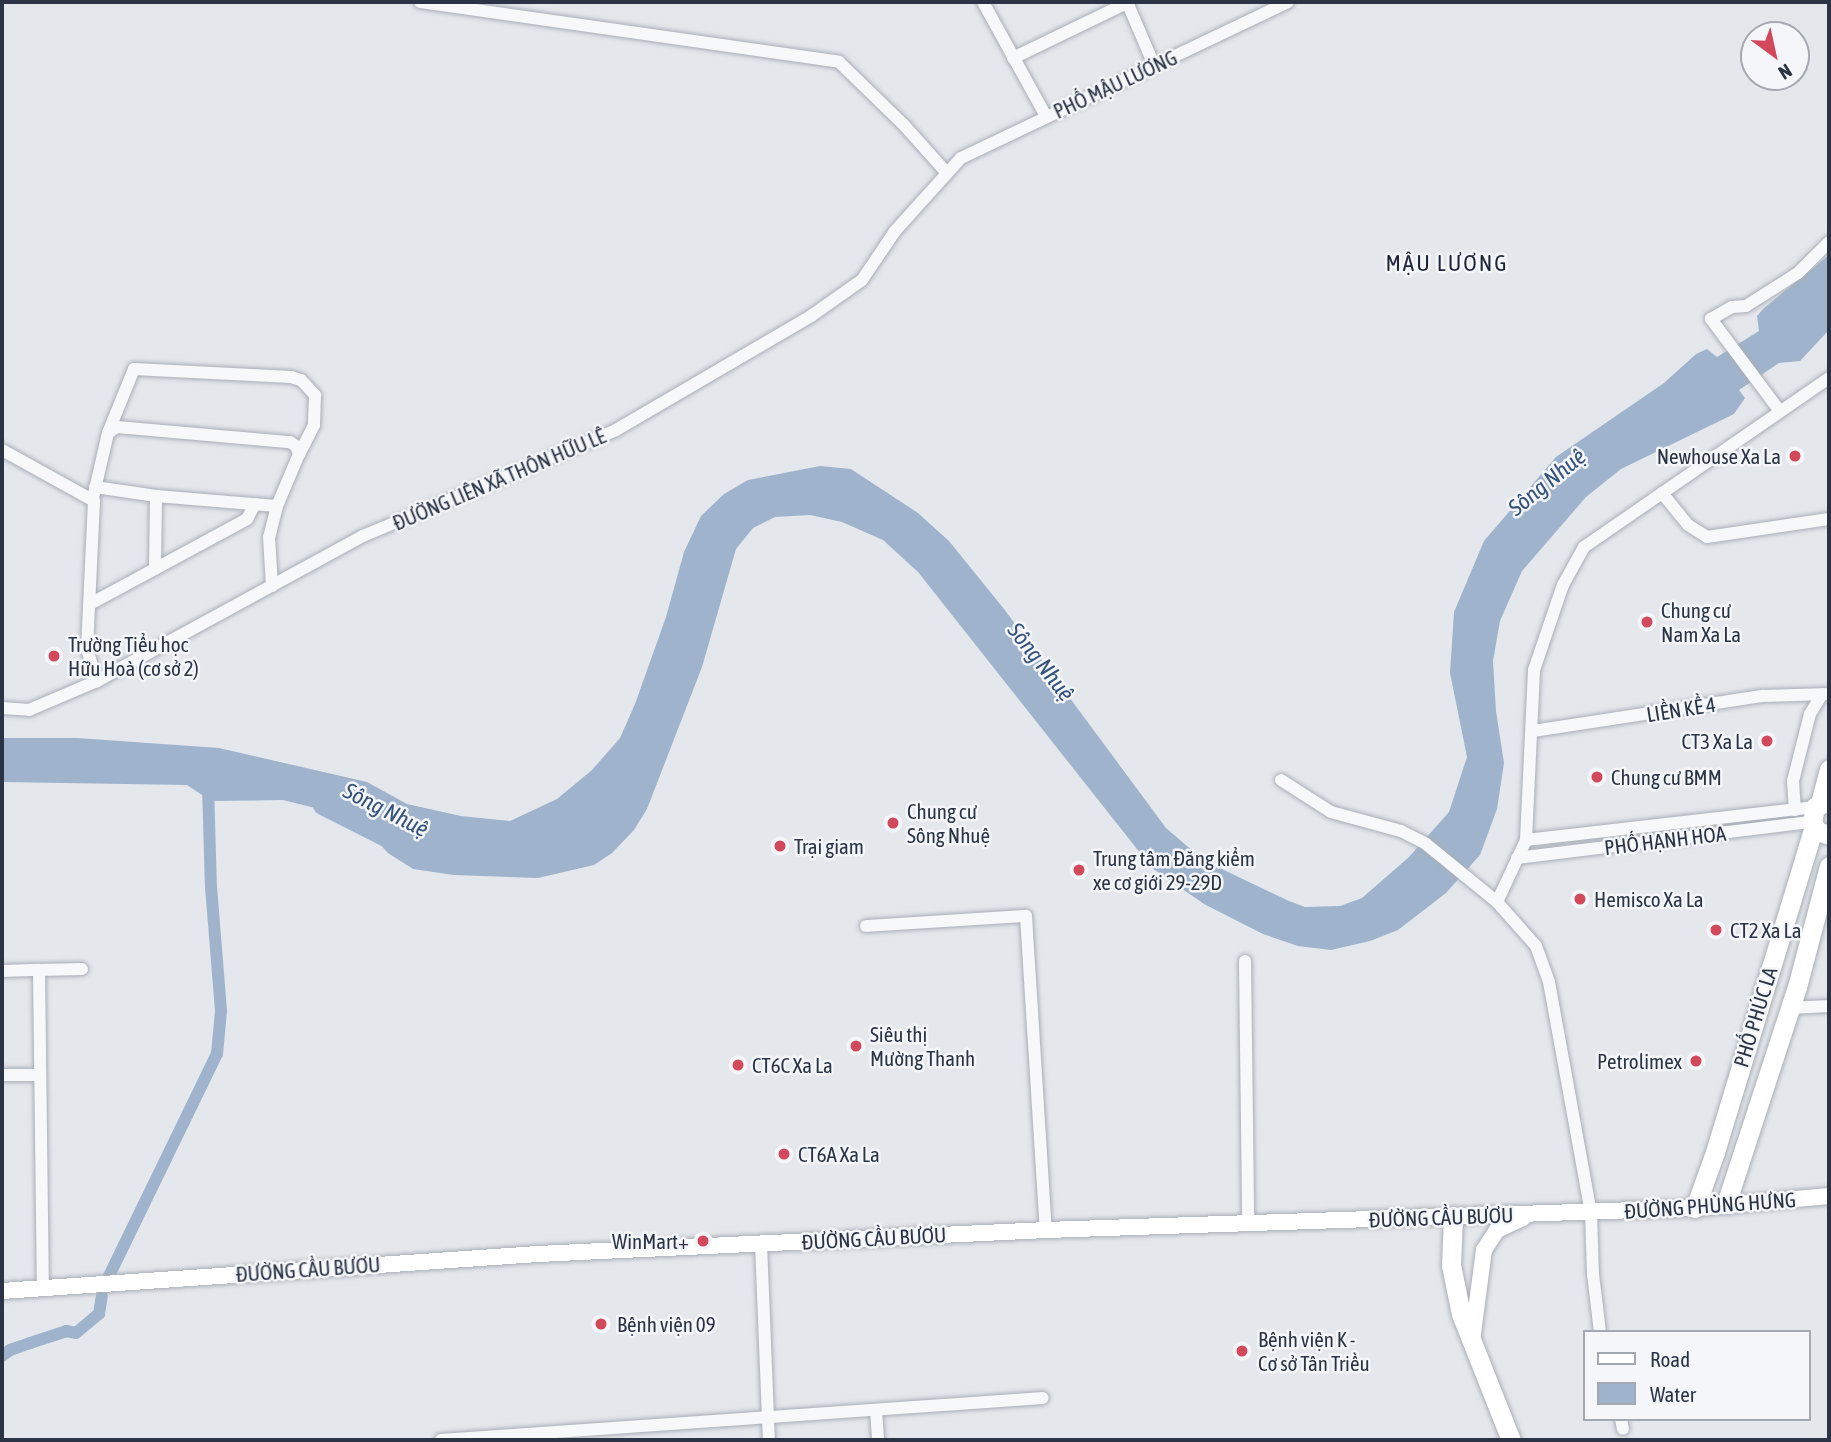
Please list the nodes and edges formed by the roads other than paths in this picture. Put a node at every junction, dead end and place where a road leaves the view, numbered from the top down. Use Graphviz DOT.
graph roads {
  1 [pos="420,2"];
  2 [pos="983,2"];
  3 [pos="1128,2"];
  4 [pos="1288,2"];
  5 [pos="1013,58"];
  6 [pos="1154,65"];
  7 [pos="1045,116"];
  8 [pos="946,172"];
  9 [pos="1829,243"];
  10 [pos="1829,378"];
  11 [pos="1779,410"];
  12 [pos="108,433"];
  13 [pos="2,450"];
  14 [pos="299,454"];
  15 [pos="94,493"];
  16 [pos="1662,493"];
  17 [pos="156,496"];
  18 [pos="255,505"];
  19 [pos="278,506"];
  20 [pos="1829,519"];
  21 [pos="155,569"];
  22 [pos="272,586"];
  23 [pos="90,604"];
  24 [pos="97,681"];
  25 [pos="1826,694"];
  26 [pos="2,708"];
  27 [pos="1533,731"];
  28 [pos="1829,769"];
  29 [pos="1282,780"];
  30 [pos="1816,815"];
  31 [pos="1526,840"];
  32 [pos="1517,858"];
  33 [pos="1829,866"];
  34 [pos="1497,902"];
  35 [pos="866,926"];
  36 [pos="1245,961"];
  37 [pos="82,969"];
  38 [pos="39,970"];
  39 [pos="2,971"];
  40 [pos="1829,1006"];
  41 [pos="1790,1008"];
  42 [pos="2,1075"];
  43 [pos="40,1076"];
  44 [pos="1829,1196"];
  45 [pos="1726,1204"];
  46 [pos="1695,1208"];
  47 [pos="1591,1212"];
  48 [pos="1534,1214"];
  49 [pos="1453,1216"];
  50 [pos="1248,1223"];
  51 [pos="1046,1230"];
  52 [pos="761,1244"];
  53 [pos="43,1289"];
  54 [pos="2,1291"];
  55 [pos="1600,1330"];
  56 [pos="1472,1341"];
  57 [pos="1043,1398"];
  58 [pos="876,1410"];
  59 [pos="768,1416"];
  60 [pos="1505,1420"];
  61 [pos="441,1440"];
  62 [pos="769,1440"];
  63 [pos="878,1440"];
  64 [pos="1511,1440"];
  65 [pos="1527,1440"];
  1 -- 8 [label="street"];
  2 -- 5 [label="street"];
  3 -- 5 [label="street"];
  3 -- 6 [label="street"];
  4 -- 6 [label="street, PHỐ MẬU LƯƠNG"];
  5 -- 7 [label="street"];
  6 -- 7 [label="street, PHỐ MẬU LƯƠNG"];
  7 -- 8 [label="street, PHỐ MẬU LƯƠNG"];
  8 -- 22 [label="street, ĐƯỜNG LIÊN XÃ THÔN HỮU LÊ"];
  9 -- 11 [label="street"];
  10 -- 11 [label="street"];
  11 -- 16 [label="street"];
  12 -- 14 [label="street"];
  12 -- 14 [label="street"];
  12 -- 15 [label="street"];
  13 -- 15 [label="street"];
  14 -- 19 [label="street"];
  15 -- 17 [label="street"];
  15 -- 23 [label="street"];
  16 -- 20 [label="street"];
  16 -- 27 [label="street"];
  17 -- 18 [label="street"];
  17 -- 21 [label="street"];
  18 -- 19 [label="street"];
  18 -- 21 [label="street"];
  19 -- 22 [label="street"];
  21 -- 23 [label="street"];
  22 -- 24 [label="street, ĐƯỜNG LIÊN XÃ THÔN HỮU LÊ"];
  23 -- 24 [label="street"];
  24 -- 26 [label="street, ĐƯỜNG LIÊN XÃ THÔN HỮU LÊ"];
  25 -- 27 [label="street, LIỀN KỀ 4"];
  25 -- 30 [label="street"];
  27 -- 31 [label="street"];
  28 -- 30 [label="highway, PHỐ PHÚC LA"];
  29 -- 34 [label="street"];
  30 -- 31 [label="street, PHỐ HẠNH HOA"];
  30 -- 32 [label="street, PHỐ HẠNH HOA"];
  30 -- 46 [label="highway, PHỐ PHÚC LA"];
  31 -- 32 [label="street"];
  32 -- 34 [label="street"];
  33 -- 41 [label="highway, PHỐ PHÚC LA"];
  34 -- 47 [label="street"];
  35 -- 51 [label="street"];
  36 -- 50 [label="street"];
  37 -- 38 [label="street"];
  38 -- 39 [label="street"];
  38 -- 43 [label="street"];
  40 -- 41 [label="street"];
  41 -- 45 [label="highway, PHỐ PHÚC LA"];
  42 -- 43 [label="street"];
  43 -- 53 [label="street"];
  44 -- 45 [label="main road, ĐƯỜNG PHÙNG HƯNG"];
  45 -- 46 [label="main road, ĐƯỜNG PHÙNG HƯNG"];
  46 -- 47 [label="main road, ĐƯỜNG PHÙNG HƯNG"];
  47 -- 48 [label="main road, ĐƯỜNG CẦU BƯƠU"];
  47 -- 55 [label="street"];
  48 -- 49 [label="main road, ĐƯỜNG CẦU BƯƠU"];
  48 -- 56 [label="main road"];
  49 -- 50 [label="main road, ĐƯỜNG CẦU BƯƠU"];
  49 -- 56 [label="highway"];
  50 -- 51 [label="main road, ĐƯỜNG CẦU BƯƠU"];
  51 -- 52 [label="main road, ĐƯỜNG CẦU BƯƠU"];
  52 -- 53 [label="main road, ĐƯỜNG CẦU BƯƠU"];
  52 -- 59 [label="street"];
  53 -- 54 [label="main road, ĐƯỜNG CẦU BƯƠU"];
  56 -- 60 [label="highway"];
  57 -- 58 [label="street"];
  58 -- 59 [label="street"];
  58 -- 63 [label="street"];
  59 -- 61 [label="street"];
  59 -- 62 [label="street"];
  60 -- 64 [label="highway"];
  60 -- 65 [label="highway"];
}
